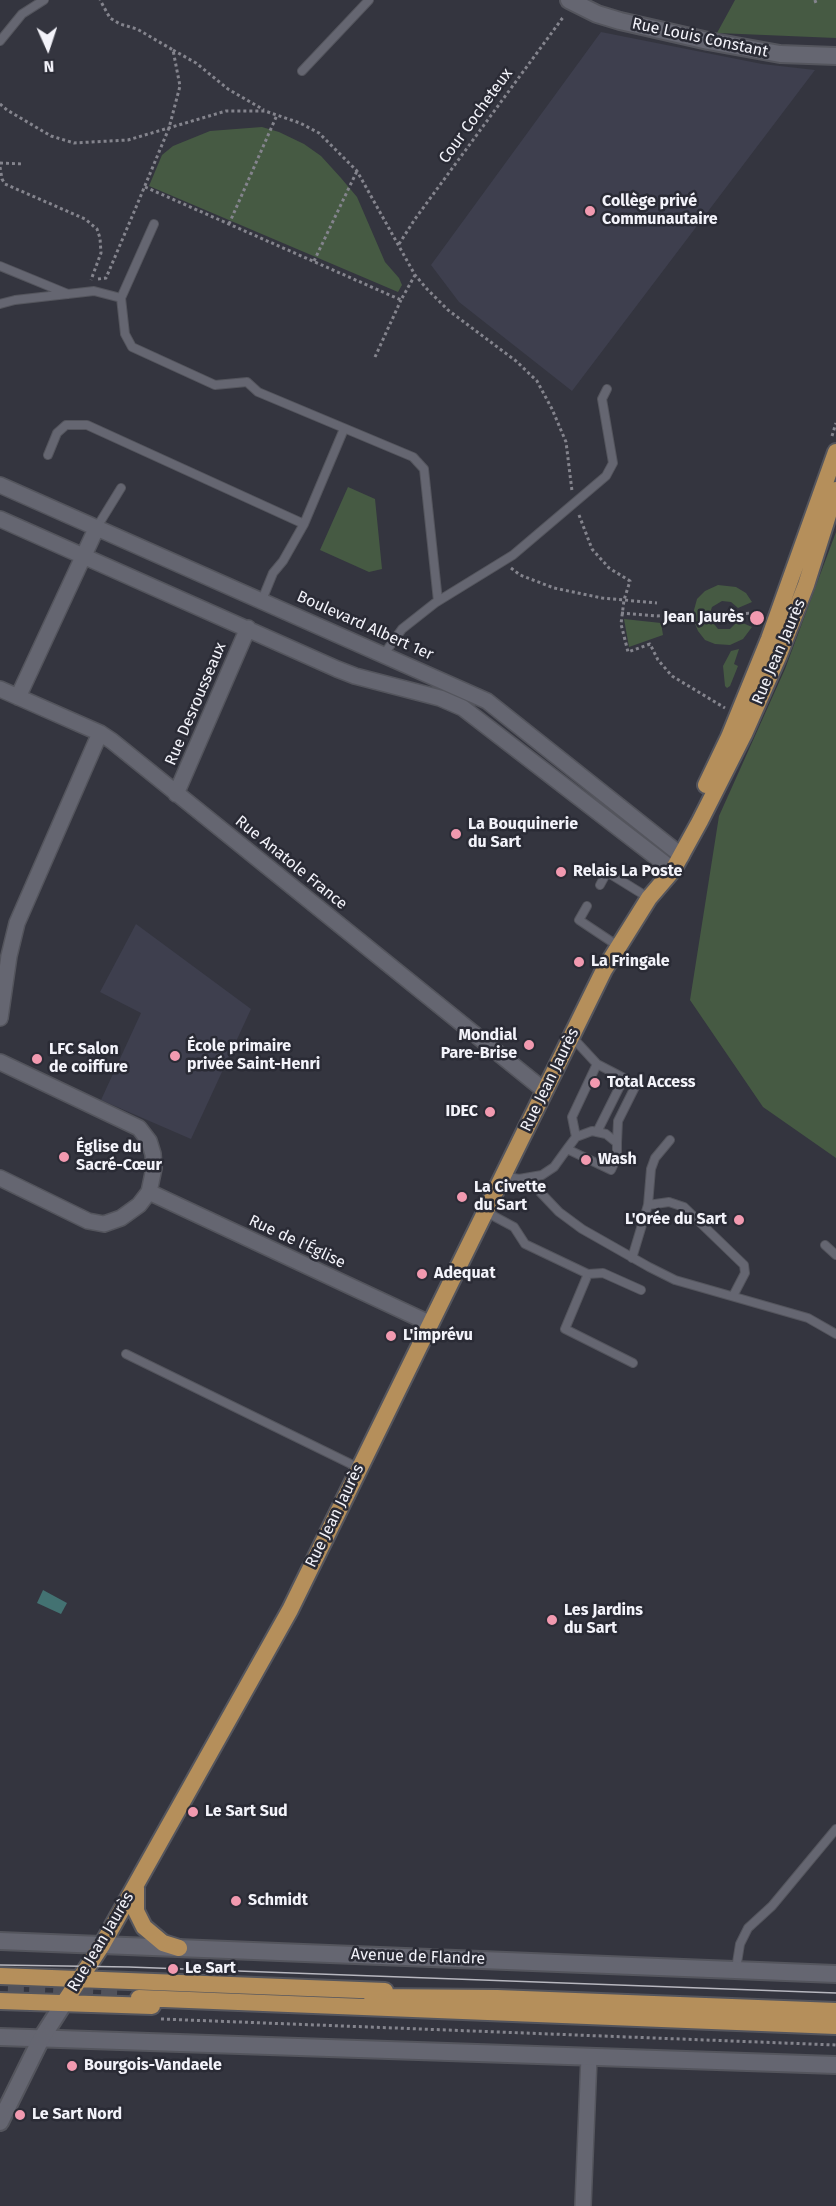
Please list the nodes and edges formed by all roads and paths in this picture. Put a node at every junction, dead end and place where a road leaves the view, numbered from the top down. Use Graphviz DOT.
graph roads {
  1 [pos="44,0"];
  2 [pos="100,0"];
  3 [pos="369,0"];
  4 [pos="819,0"];
  5 [pos="571,2"];
  6 [pos="814,2"];
  7 [pos="0,41"];
  8 [pos="173,50"];
  9 [pos="836,56"];
  10 [pos="302,71"];
  11 [pos="0,104"];
  12 [pos="265,111"];
  13 [pos="277,115"];
  14 [pos="169,128"];
  15 [pos="24,164"];
  16 [pos="0,165"];
  17 [pos="357,171"];
  18 [pos="145,186"];
  19 [pos="154,224"];
  20 [pos="229,224"];
  21 [pos="399,245"];
  22 [pos="314,262"];
  23 [pos="0,266"];
  24 [pos="415,274"];
  25 [pos="68,295"];
  26 [pos="121,298"];
  27 [pos="401,300"];
  28 [pos="0,304"];
  29 [pos="375,357"];
  30 [pos="607,389"];
  31 [pos="344,429"];
  32 [pos="836,452"];
  33 [pos="48,455"];
  34 [pos="0,484"];
  35 [pos="121,488"];
  36 [pos="836,490"];
  37 [pos="574,502"];
  38 [pos="0,519"];
  39 [pos="304,524"];
  40 [pos="97,527"];
  41 [pos="84,556"];
  42 [pos="503,561"];
  43 [pos="262,600"];
  44 [pos="624,600"];
  45 [pos="438,601"];
  46 [pos="657,603"];
  47 [pos="621,613"];
  48 [pos="728,614"];
  49 [pos="669,615"];
  50 [pos="768,617"];
  51 [pos="757,623"];
  52 [pos="248,628"];
  53 [pos="384,654"];
  54 [pos="0,689"];
  55 [pos="18,697"];
  56 [pos="729,700"];
  57 [pos="100,733"];
  58 [pos="176,794"];
  59 [pos="677,852"];
  60 [pos="669,867"];
  61 [pos="600,885"];
  62 [pos="649,898"];
  63 [pos="587,906"];
  64 [pos="618,946"];
  65 [pos="0,1018"];
  66 [pos="571,1036"];
  67 [pos="1,1064"];
  68 [pos="597,1064"];
  69 [pos="624,1078"];
  70 [pos="545,1091"];
  71 [pos="597,1132"];
  72 [pos="576,1137"];
  73 [pos="670,1140"];
  74 [pos="616,1143"];
  75 [pos="567,1149"];
  76 [pos="502,1176"];
  77 [pos="531,1177"];
  78 [pos="0,1178"];
  79 [pos="149,1192"];
  80 [pos="648,1205"];
  81 [pos="484,1212"];
  82 [pos="825,1245"];
  83 [pos="836,1255"];
  84 [pos="632,1258"];
  85 [pos="588,1274"];
  86 [pos="641,1290"];
  87 [pos="733,1296"];
  88 [pos="429,1323"];
  89 [pos="836,1334"];
  90 [pos="126,1354"];
  91 [pos="633,1363"];
  92 [pos="359,1468"];
  93 [pos="836,1829"];
  94 [pos="137,1882"];
  95 [pos="0,1941"];
  96 [pos="102,1945"];
  97 [pos="179,1948"];
  98 [pos="736,1969"];
  99 [pos="836,1974"];
  100 [pos="80,1978"];
  101 [pos="2,1988"];
  102 [pos="497,1998"];
  103 [pos="64,2003"];
  104 [pos="836,2011"];
  105 [pos="447,2012"];
  106 [pos="153,2018"];
  107 [pos="836,2026"];
  108 [pos="0,2037"];
  109 [pos="42,2038"];
  110 [pos="836,2044"];
  111 [pos="589,2057"];
  112 [pos="836,2065"];
  113 [pos="0,2122"];
  114 [pos="584,2206"];
  1 -- 7 [label="lane"];
  2 -- 8 [label="path"];
  3 -- 10 [label="lane"];
  4 -- 6 [label="path"];
  5 -- 9 [label="street, Rue Louis Constant"];
  5 -- 21 [label="path, Cour Cocheteux"];
  8 -- 12 [label="path"];
  8 -- 14 [label="path"];
  11 -- 14 [label="path"];
  12 -- 13 [label="path"];
  12 -- 14 [label="path"];
  13 -- 17 [label="path"];
  13 -- 20 [label="path"];
  14 -- 18 [label="path"];
  15 -- 16 [label="path"];
  16 -- 18 [label="path"];
  17 -- 21 [label="path"];
  17 -- 22 [label="path"];
  18 -- 20 [label="path"];
  19 -- 26 [label="lane"];
  20 -- 22 [label="path"];
  21 -- 24 [label="path"];
  22 -- 27 [label="path"];
  23 -- 25 [label="lane"];
  24 -- 27 [label="path"];
  24 -- 37 [label="path"];
  25 -- 26 [label="lane"];
  25 -- 28 [label="lane"];
  26 -- 31 [label="lane"];
  27 -- 29 [label="path"];
  30 -- 37 [label="lane"];
  31 -- 39 [label="lane"];
  31 -- 45 [label="lane"];
  32 -- 50 [label="main road, Rue Jean Jaurès"];
  33 -- 39 [label="lane"];
  34 -- 40 [label="street, Boulevard Albert 1er"];
  35 -- 40 [label="lane"];
  36 -- 59 [label="main road, Rue Jean Jaurès"];
  37 -- 42 [label="lane"];
  37 -- 44 [label="path"];
  38 -- 41 [label="street"];
  39 -- 43 [label="lane"];
  40 -- 41 [label="street"];
  40 -- 43 [label="street, Boulevard Albert 1er"];
  41 -- 52 [label="street"];
  41 -- 55 [label="street"];
  42 -- 44 [label="path"];
  42 -- 45 [label="lane"];
  43 -- 53 [label="street, Boulevard Albert 1er"];
  44 -- 46 [label="path"];
  44 -- 47 [label="path"];
  45 -- 53 [label="lane"];
  47 -- 49 [label="path"];
  47 -- 56 [label="path"];
  48 -- 50 [label="path"];
  50 -- 51 [label="path"];
  50 -- 59 [label="main road, Rue Jean Jaurès"];
  52 -- 58 [label="street, Rue Desrousseaux"];
  52 -- 60 [label="street"];
  53 -- 59 [label="street, Boulevard Albert 1er"];
  54 -- 55 [label="street, Rue Anatole France"];
  55 -- 57 [label="street, Rue Anatole France"];
  57 -- 58 [label="street, Rue Anatole France"];
  57 -- 65 [label="street"];
  58 -- 70 [label="street, Rue Anatole France"];
  59 -- 60 [label="main road, Rue Jean Jaurès"];
  60 -- 62 [label="main road, Rue Jean Jaurès"];
  61 -- 62 [label="lane"];
  62 -- 64 [label="main road, Rue Jean Jaurès"];
  63 -- 64 [label="lane"];
  64 -- 66 [label="main road, Rue Jean Jaurès"];
  66 -- 68 [label="lane"];
  66 -- 70 [label="main road, Rue Jean Jaurès"];
  67 -- 79 [label="street"];
  68 -- 69 [label="lane"];
  68 -- 72 [label="lane"];
  69 -- 71 [label="lane"];
  69 -- 74 [label="lane"];
  70 -- 76 [label="main road, Rue Jean Jaurès"];
  71 -- 72 [label="lane"];
  71 -- 74 [label="lane"];
  72 -- 75 [label="lane"];
  73 -- 80 [label="lane"];
  74 -- 75 [label="lane"];
  75 -- 77 [label="lane"];
  76 -- 77 [label="lane"];
  76 -- 81 [label="main road, Rue Jean Jaurès"];
  77 -- 84 [label="lane"];
  78 -- 79 [label="street"];
  79 -- 88 [label="street, Rue de l'Église"];
  80 -- 84 [label="lane"];
  80 -- 87 [label="lane"];
  81 -- 85 [label="lane"];
  81 -- 88 [label="main road, Rue Jean Jaurès"];
  82 -- 83 [label="lane"];
  84 -- 87 [label="lane"];
  85 -- 86 [label="lane"];
  85 -- 91 [label="lane"];
  87 -- 89 [label="lane"];
  88 -- 92 [label="main road, Rue Jean Jaurès"];
  90 -- 92 [label="lane"];
  92 -- 94 [label="main road, Rue Jean Jaurès"];
  93 -- 98 [label="lane"];
  94 -- 96 [label="main road, Rue Jean Jaurès"];
  94 -- 97 [label="main road"];
  95 -- 96 [label="street, Avenue de Flandre"];
  96 -- 97 [label="street, Avenue de Flandre"];
  96 -- 100 [label="main road, Rue Jean Jaurès"];
  97 -- 98 [label="street, Avenue de Flandre"];
  98 -- 99 [label="street, Avenue de Flandre"];
  100 -- 101 [label="main road"];
  100 -- 102 [label="main road"];
  100 -- 103 [label="main road, Rue Jean Jaurès"];
  101 -- 103 [label="main road"];
  102 -- 104 [label="main road"];
  102 -- 105 [label="main road"];
  103 -- 105 [label="main road"];
  103 -- 109 [label="street, Rue Jean Jaurès"];
  105 -- 107 [label="main road"];
  106 -- 110 [label="path"];
  108 -- 109 [label="street"];
  109 -- 111 [label="street"];
  109 -- 113 [label="street, Rue Jean Jaurès"];
  111 -- 112 [label="street"];
  111 -- 114 [label="street"];
}
